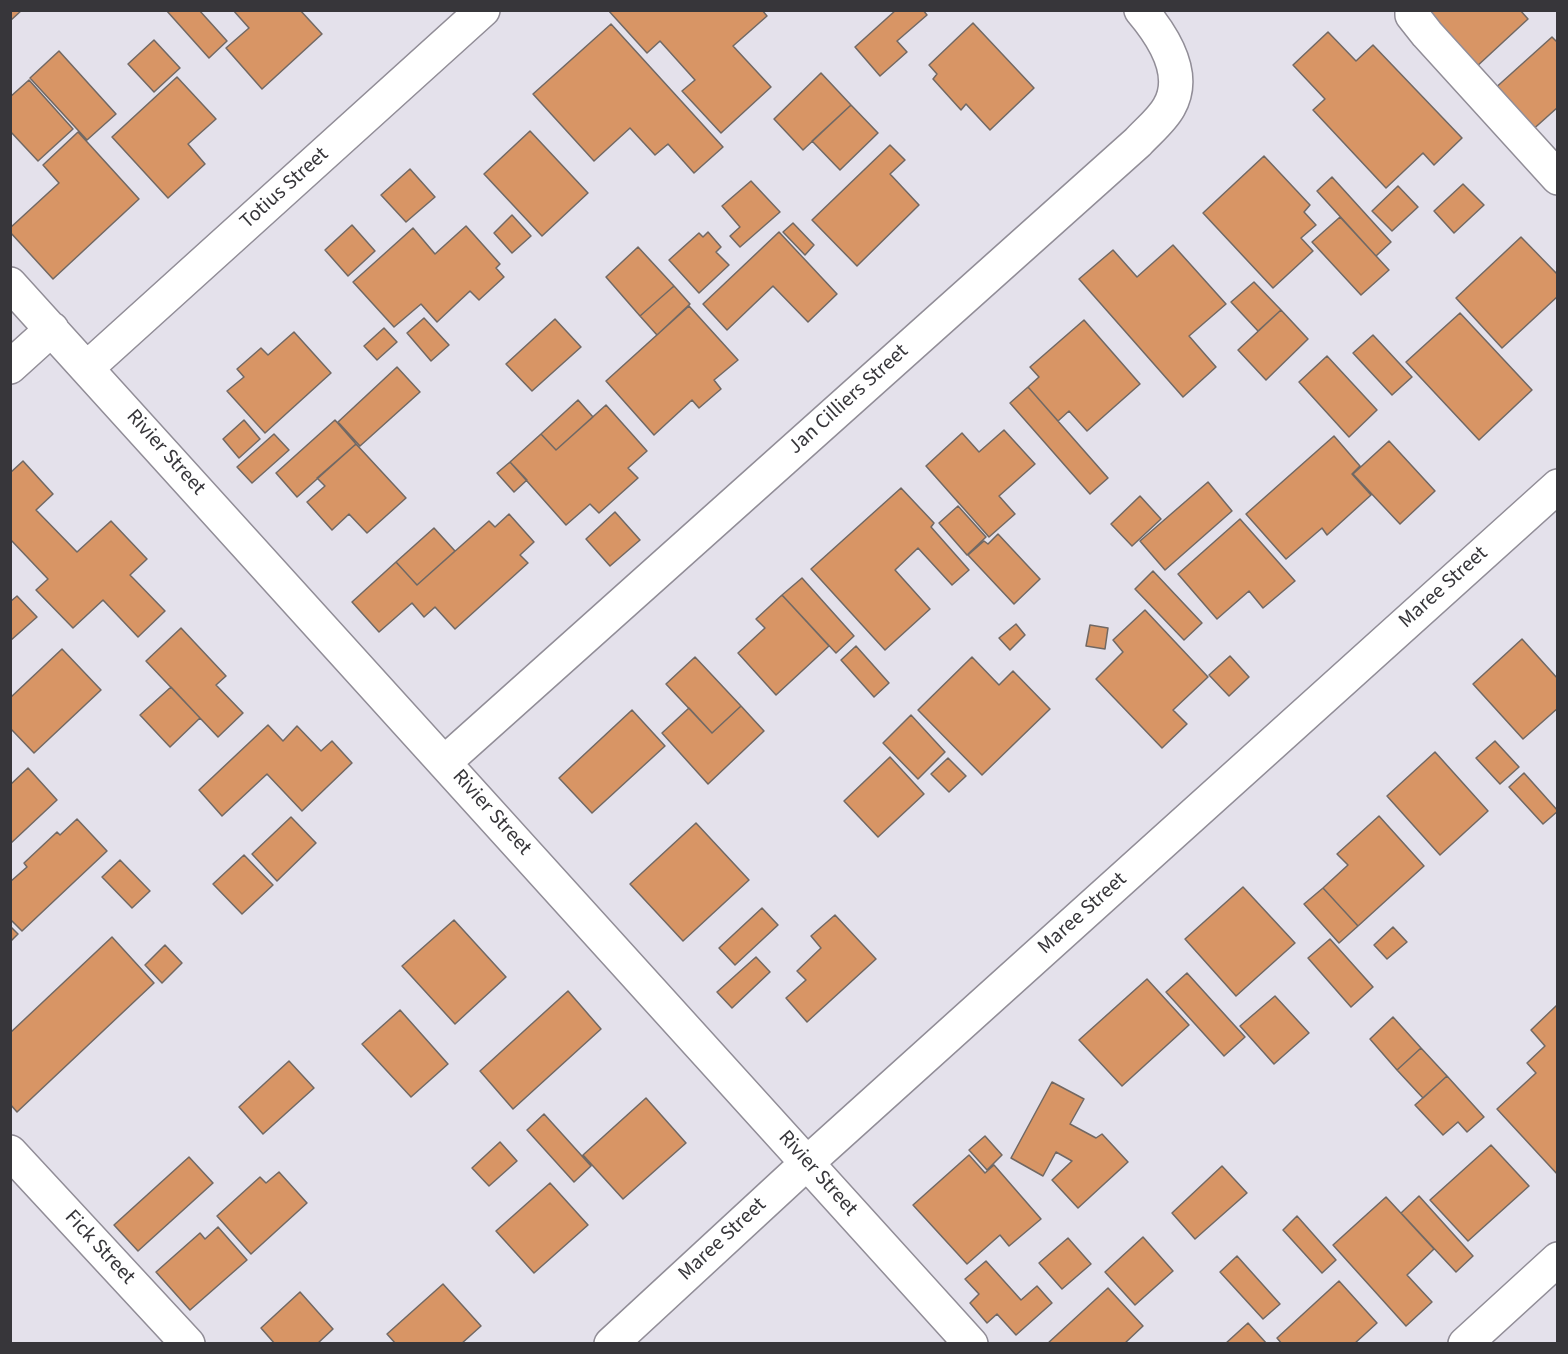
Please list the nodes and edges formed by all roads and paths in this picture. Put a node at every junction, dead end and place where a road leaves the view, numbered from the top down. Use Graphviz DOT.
graph roads {
  1 [pos="483,10"];
  2 [pos="1141,10"];
  3 [pos="1412,10"];
  4 [pos="1557,178"];
  5 [pos="10,284"];
  6 [pos="52,329"];
  7 [pos="10,367"];
  8 [pos="87,368"];
  9 [pos="1557,486"];
  10 [pos="445,762"];
  11 [pos="10,1152"];
  12 [pos="807,1163"];
  13 [pos="1557,1259"];
  14 [pos="188,1344"];
  15 [pos="611,1344"];
  16 [pos="971,1344"];
  17 [pos="1465,1344"];
  1 -- 8 [label="street, Totius Street"];
  2 -- 10 [label="street, Jan Cilliers Street"];
  3 -- 4 [label="street"];
  5 -- 6 [label="street, Rivier Street"];
  6 -- 7 [label="street"];
  6 -- 8 [label="street, Rivier Street"];
  8 -- 10 [label="street, Rivier Street"];
  9 -- 12 [label="street, Maree Street"];
  10 -- 12 [label="street, Rivier Street"];
  11 -- 14 [label="street, Fick Street"];
  12 -- 15 [label="street, Maree Street"];
  12 -- 16 [label="street, Rivier Street"];
  13 -- 17 [label="street"];
}
